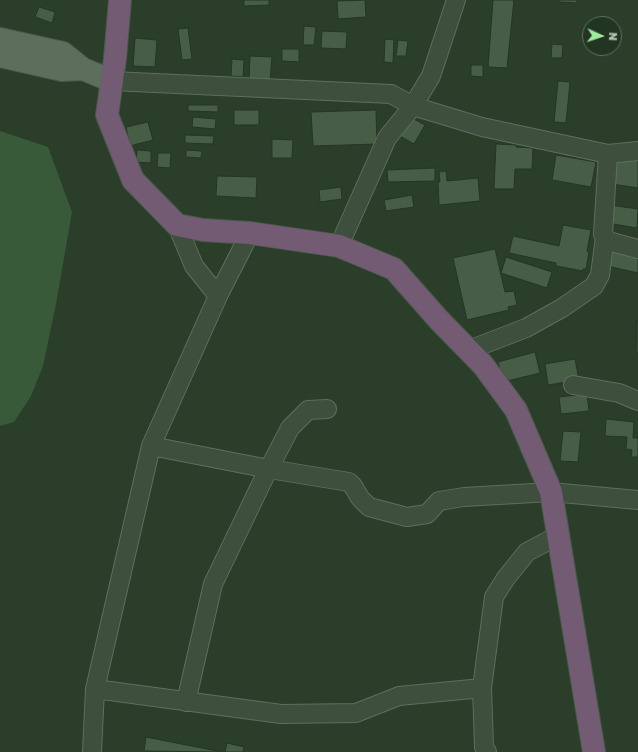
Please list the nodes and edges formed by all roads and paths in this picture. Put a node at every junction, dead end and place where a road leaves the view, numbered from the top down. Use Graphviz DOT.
graph roads {
  1 [pos="120,0"];
  2 [pos="456,0"];
  3 [pos="0,39"];
  4 [pos="0,56"];
  5 [pos="83,69"];
  6 [pos="112,81"];
  7 [pos="413,106"];
  8 [pos="638,151"];
  9 [pos="608,154"];
  10 [pos="177,225"];
  11 [pos="250,233"];
  12 [pos="605,237"];
  13 [pos="340,246"];
  14 [pos="638,249"];
  15 [pos="218,296"];
  16 [pos="469,350"];
  17 [pos="573,385"];
  18 [pos="638,401"];
  19 [pos="327,409"];
  20 [pos="151,446"];
  21 [pos="269,469"];
  22 [pos="552,492"];
  23 [pos="638,500"];
  24 [pos="559,535"];
  25 [pos="482,688"];
  26 [pos="95,690"];
  27 [pos="186,702"];
  28 [pos="92,752"];
  29 [pos="487,752"];
  30 [pos="594,752"];
  1 -- 6 [label="highway"];
  2 -- 7 [label="street"];
  3 -- 5 [label="main road"];
  4 -- 5 [label="main road"];
  5 -- 6 [label="main road"];
  6 -- 7 [label="street"];
  6 -- 10 [label="highway"];
  7 -- 9 [label="street"];
  7 -- 13 [label="street"];
  8 -- 9 [label="street"];
  9 -- 12 [label="street"];
  10 -- 11 [label="highway"];
  10 -- 15 [label="street"];
  11 -- 13 [label="highway"];
  11 -- 15 [label="street"];
  12 -- 14 [label="street"];
  12 -- 16 [label="street"];
  13 -- 16 [label="highway"];
  15 -- 20 [label="street"];
  16 -- 22 [label="highway"];
  17 -- 18 [label="street"];
  19 -- 21 [label="street"];
  20 -- 21 [label="street"];
  20 -- 26 [label="street"];
  21 -- 22 [label="street"];
  21 -- 27 [label="street"];
  22 -- 23 [label="street"];
  22 -- 24 [label="highway"];
  24 -- 25 [label="street"];
  24 -- 30 [label="highway"];
  25 -- 27 [label="street"];
  25 -- 29 [label="street"];
  26 -- 27 [label="street"];
  26 -- 28 [label="street"];
}
